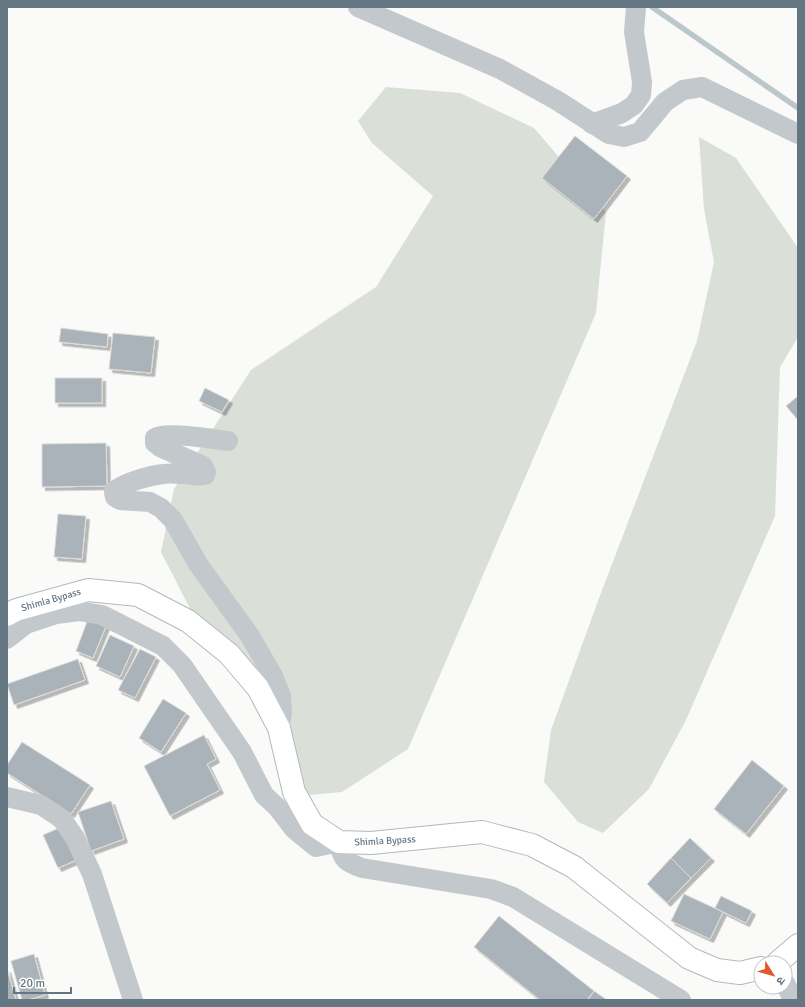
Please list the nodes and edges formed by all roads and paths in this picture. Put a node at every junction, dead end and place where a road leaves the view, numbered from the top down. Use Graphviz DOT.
graph roads {
  1 [pos="358,7"];
  2 [pos="636,7"];
  3 [pos="592,124"];
  4 [pos="798,134"];
  5 [pos="228,441"];
  6 [pos="7,615"];
  7 [pos="7,639"];
  8 [pos="279,728"];
  9 [pos="7,797"];
  10 [pos="339,842"];
  11 [pos="798,945"];
  12 [pos="787,955"];
  13 [pos="753,970"];
  14 [pos="133,1000"];
  15 [pos="681,1000"];
  1 -- 3 [label="street"];
  2 -- 3 [label="street"];
  3 -- 4 [label="street"];
  5 -- 8 [label="street"];
  6 -- 8 [label="highway, Shimla Bypass"];
  7 -- 10 [label="street"];
  8 -- 10 [label="highway, Shimla Bypass"];
  9 -- 14 [label="street"];
  10 -- 13 [label="highway, Shimla Bypass"];
  10 -- 15 [label="street"];
  11 -- 12 [label="highway"];
}
